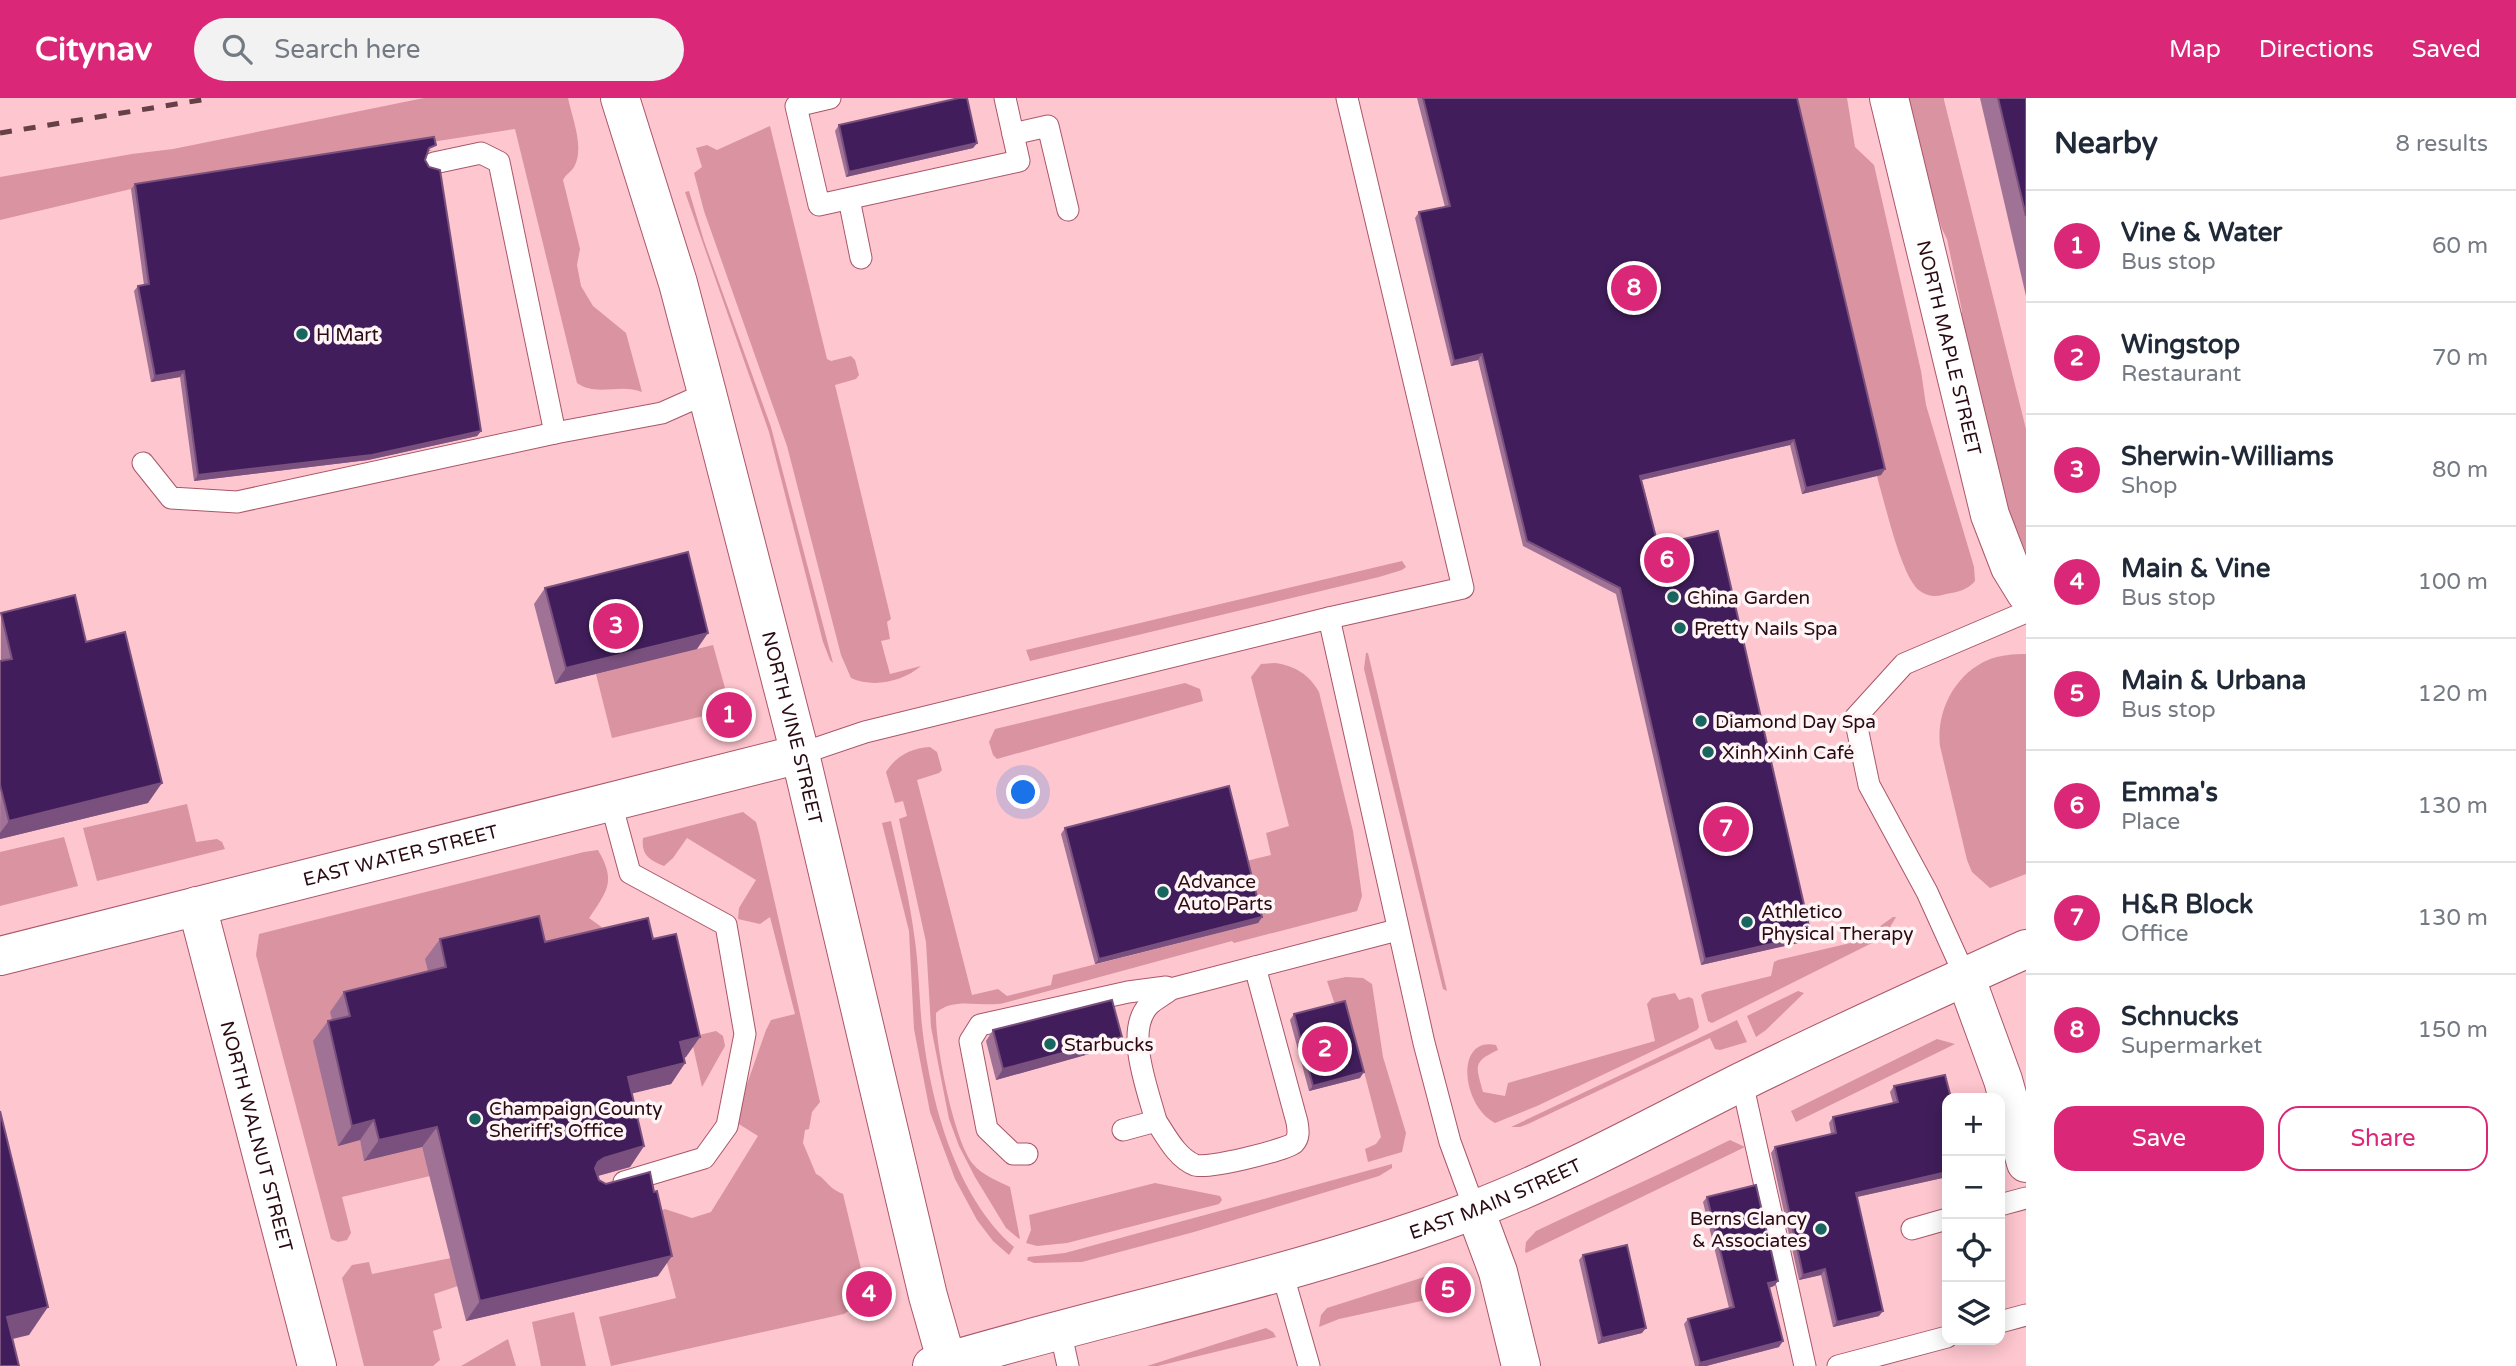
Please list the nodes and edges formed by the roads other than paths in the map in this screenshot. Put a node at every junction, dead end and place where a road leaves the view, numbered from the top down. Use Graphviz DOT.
graph roads {
  1 [pos="620,98"];
  2 [pos="830,98"];
  3 [pos="1005,98"];
  4 [pos="1347,98"];
  5 [pos="1889,98"];
  6 [pos="1013,134"];
  7 [pos="434,163"];
  8 [pos="849,199"];
  9 [pos="1068,210"];
  10 [pos="862,258"];
  11 [pos="707,393"];
  12 [pos="555,433"];
  13 [pos="143,463"];
  14 [pos="2026,593"];
  15 [pos="2026,612"];
  16 [pos="1329,618"];
  17 [pos="800,754"];
  18 [pos="611,803"];
  19 [pos="197,906"];
  20 [pos="1397,930"];
  21 [pos="2026,949"];
  22 [pos="0,956"];
  23 [pos="1255,967"];
  24 [pos="1965,976"];
  25 [pos="1171,989"];
  26 [pos="1742,1082"];
  27 [pos="1156,1121"];
  28 [pos="1123,1130"];
  29 [pos="1020,1154"];
  30 [pos="2026,1163"];
  31 [pos="606,1187"];
  32 [pos="2026,1198"];
  33 [pos="2005,1204"];
  34 [pos="1475,1210"];
  35 [pos="1942,1220"];
  36 [pos="1912,1228"];
  37 [pos="1282,1272"];
  38 [pos="2026,1315"];
  39 [pos="2005,1321"];
  40 [pos="1942,1338"];
  41 [pos="1064,1348"];
  42 [pos="942,1365"];
  43 [pos="317,1366"];
  44 [pos="1309,1366"];
  45 [pos="1521,1366"];
  46 [pos="1805,1366"];
  47 [pos="1838,1366"];
  1 -- 11 [label="main road, NORTH VINE STREET"];
  2 -- 8 [label="lane"];
  3 -- 6 [label="lane"];
  4 -- 16 [label="lane"];
  5 -- 14 [label="main road, NORTH MAPLE STREET"];
  6 -- 8 [label="lane"];
  6 -- 9 [label="lane"];
  7 -- 12 [label="lane"];
  8 -- 10 [label="lane"];
  11 -- 12 [label="lane"];
  11 -- 17 [label="main road, NORTH VINE STREET"];
  12 -- 13 [label="lane"];
  15 -- 24 [label="lane"];
  16 -- 17 [label="lane"];
  16 -- 20 [label="lane"];
  17 -- 18 [label="main road, EAST WATER STREET"];
  17 -- 42 [label="main road, NORTH VINE STREET"];
  18 -- 19 [label="main road, EAST WATER STREET"];
  18 -- 31 [label="lane"];
  19 -- 22 [label="main road, EAST WATER STREET"];
  19 -- 43 [label="main road, NORTH WALNUT STREET"];
  20 -- 23 [label="lane"];
  20 -- 34 [label="lane"];
  21 -- 24 [label="main road, EAST MAIN STREET"];
  23 -- 25 [label="lane"];
  23 -- 27 [label="lane"];
  24 -- 26 [label="main road, EAST MAIN STREET"];
  24 -- 30 [label="main road"];
  25 -- 27 [label="lane"];
  25 -- 29 [label="lane"];
  26 -- 34 [label="main road, EAST MAIN STREET"];
  26 -- 46 [label="lane"];
  27 -- 28 [label="lane"];
  32 -- 33 [label="lane"];
  34 -- 37 [label="main road, EAST MAIN STREET"];
  34 -- 45 [label="main road"];
  35 -- 36 [label="lane"];
  37 -- 41 [label="main road, EAST MAIN STREET"];
  37 -- 44 [label="lane"];
  38 -- 39 [label="lane"];
  40 -- 47 [label="lane"];
  41 -- 42 [label="main road, EAST MAIN STREET"];
}
